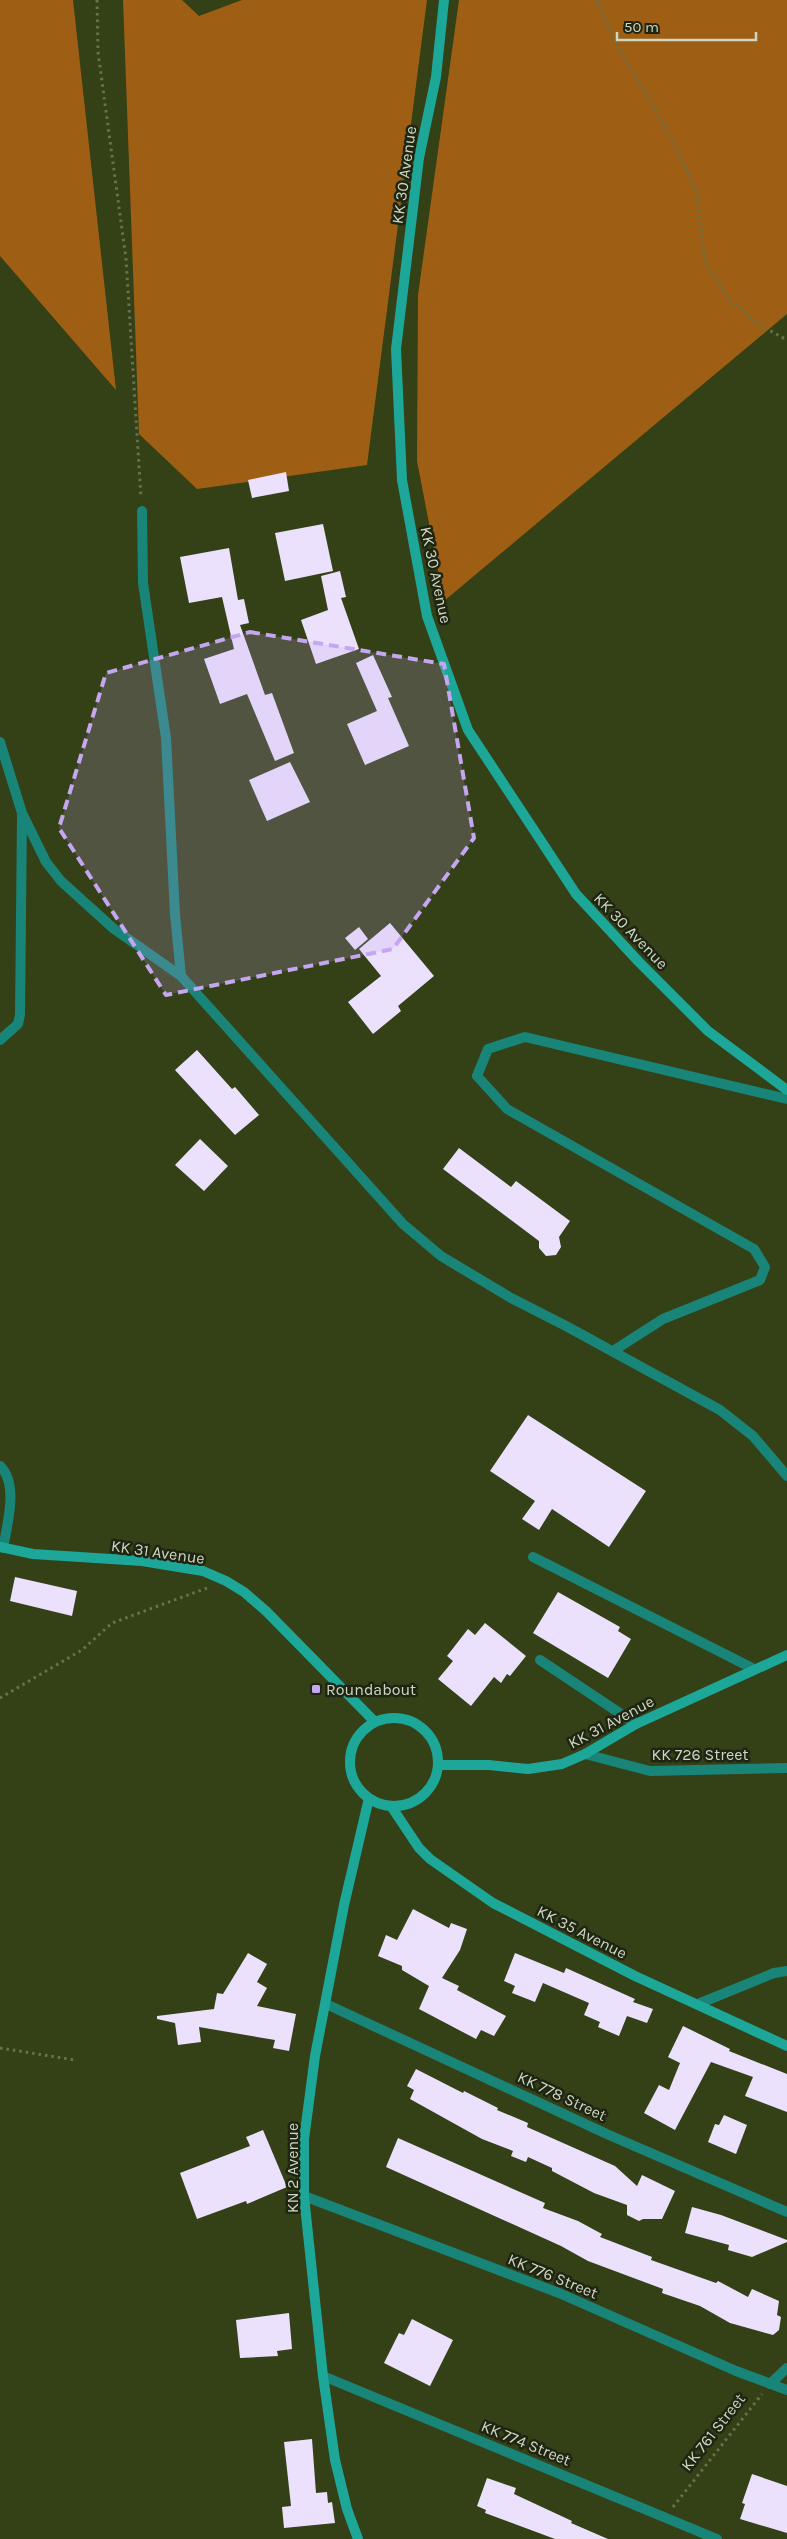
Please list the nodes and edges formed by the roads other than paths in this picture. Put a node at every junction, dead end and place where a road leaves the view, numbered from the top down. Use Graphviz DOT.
graph roads {
  1 [pos="444,0"];
  2 [pos="142,511"];
  3 [pos="0,742"];
  4 [pos="22,813"];
  5 [pos="181,976"];
  6 [pos="0,1040"];
  7 [pos="787,1090"];
  8 [pos="787,1099"];
  9 [pos="612,1351"];
  10 [pos="0,1466"];
  11 [pos="787,1476"];
  12 [pos="1,1548"];
  13 [pos="534,1557"];
  14 [pos="787,1655"];
  15 [pos="540,1660"];
  16 [pos="754,1669"];
  17 [pos="375,1722"];
  18 [pos="636,1724"];
  19 [pos="585,1754"];
  20 [pos="438,1765"];
  21 [pos="787,1768"];
  22 [pos="369,1798"];
  23 [pos="391,1806"];
  24 [pos="787,1972"];
  25 [pos="326,2004"];
  26 [pos="698,2004"];
  27 [pos="787,2046"];
  28 [pos="304,2196"];
  29 [pos="787,2212"];
  30 [pos="787,2368"];
  31 [pos="323,2376"];
  32 [pos="770,2384"];
  33 [pos="787,2390"];
  34 [pos="358,2539"];
  35 [pos="717,2539"];
  1 -- 7 [label="main road, KK 30 Avenue"];
  2 -- 5 [label="street"];
  3 -- 4 [label="street"];
  4 -- 5 [label="street"];
  4 -- 6 [label="street"];
  5 -- 9 [label="street"];
  8 -- 9 [label="street"];
  9 -- 11 [label="street"];
  10 -- 12 [label="street"];
  12 -- 17 [label="main road, KK 31 Avenue"];
  13 -- 16 [label="street"];
  14 -- 16 [label="main road, KK 31 Avenue"];
  15 -- 18 [label="street"];
  16 -- 18 [label="main road, KK 31 Avenue"];
  17 -- 20 [label="main road"];
  17 -- 22 [label="main road"];
  18 -- 19 [label="main road, KK 31 Avenue"];
  19 -- 20 [label="main road, KK 31 Avenue"];
  19 -- 21 [label="street, KK 726 Street"];
  20 -- 23 [label="main road"];
  22 -- 23 [label="main road"];
  22 -- 25 [label="main road, KN 2 Avenue"];
  23 -- 26 [label="main road, KK 35 Avenue"];
  24 -- 26 [label="street"];
  25 -- 28 [label="main road, KN 2 Avenue"];
  25 -- 29 [label="street, KK 778 Street"];
  26 -- 27 [label="main road, KK 35 Avenue"];
  28 -- 31 [label="main road, KN 2 Avenue"];
  28 -- 32 [label="street, KK 776 Street"];
  30 -- 32 [label="street"];
  31 -- 34 [label="main road, KN 2 Avenue"];
  31 -- 35 [label="street, KK 774 Street"];
  32 -- 33 [label="street, KK 776 Street"];
}
